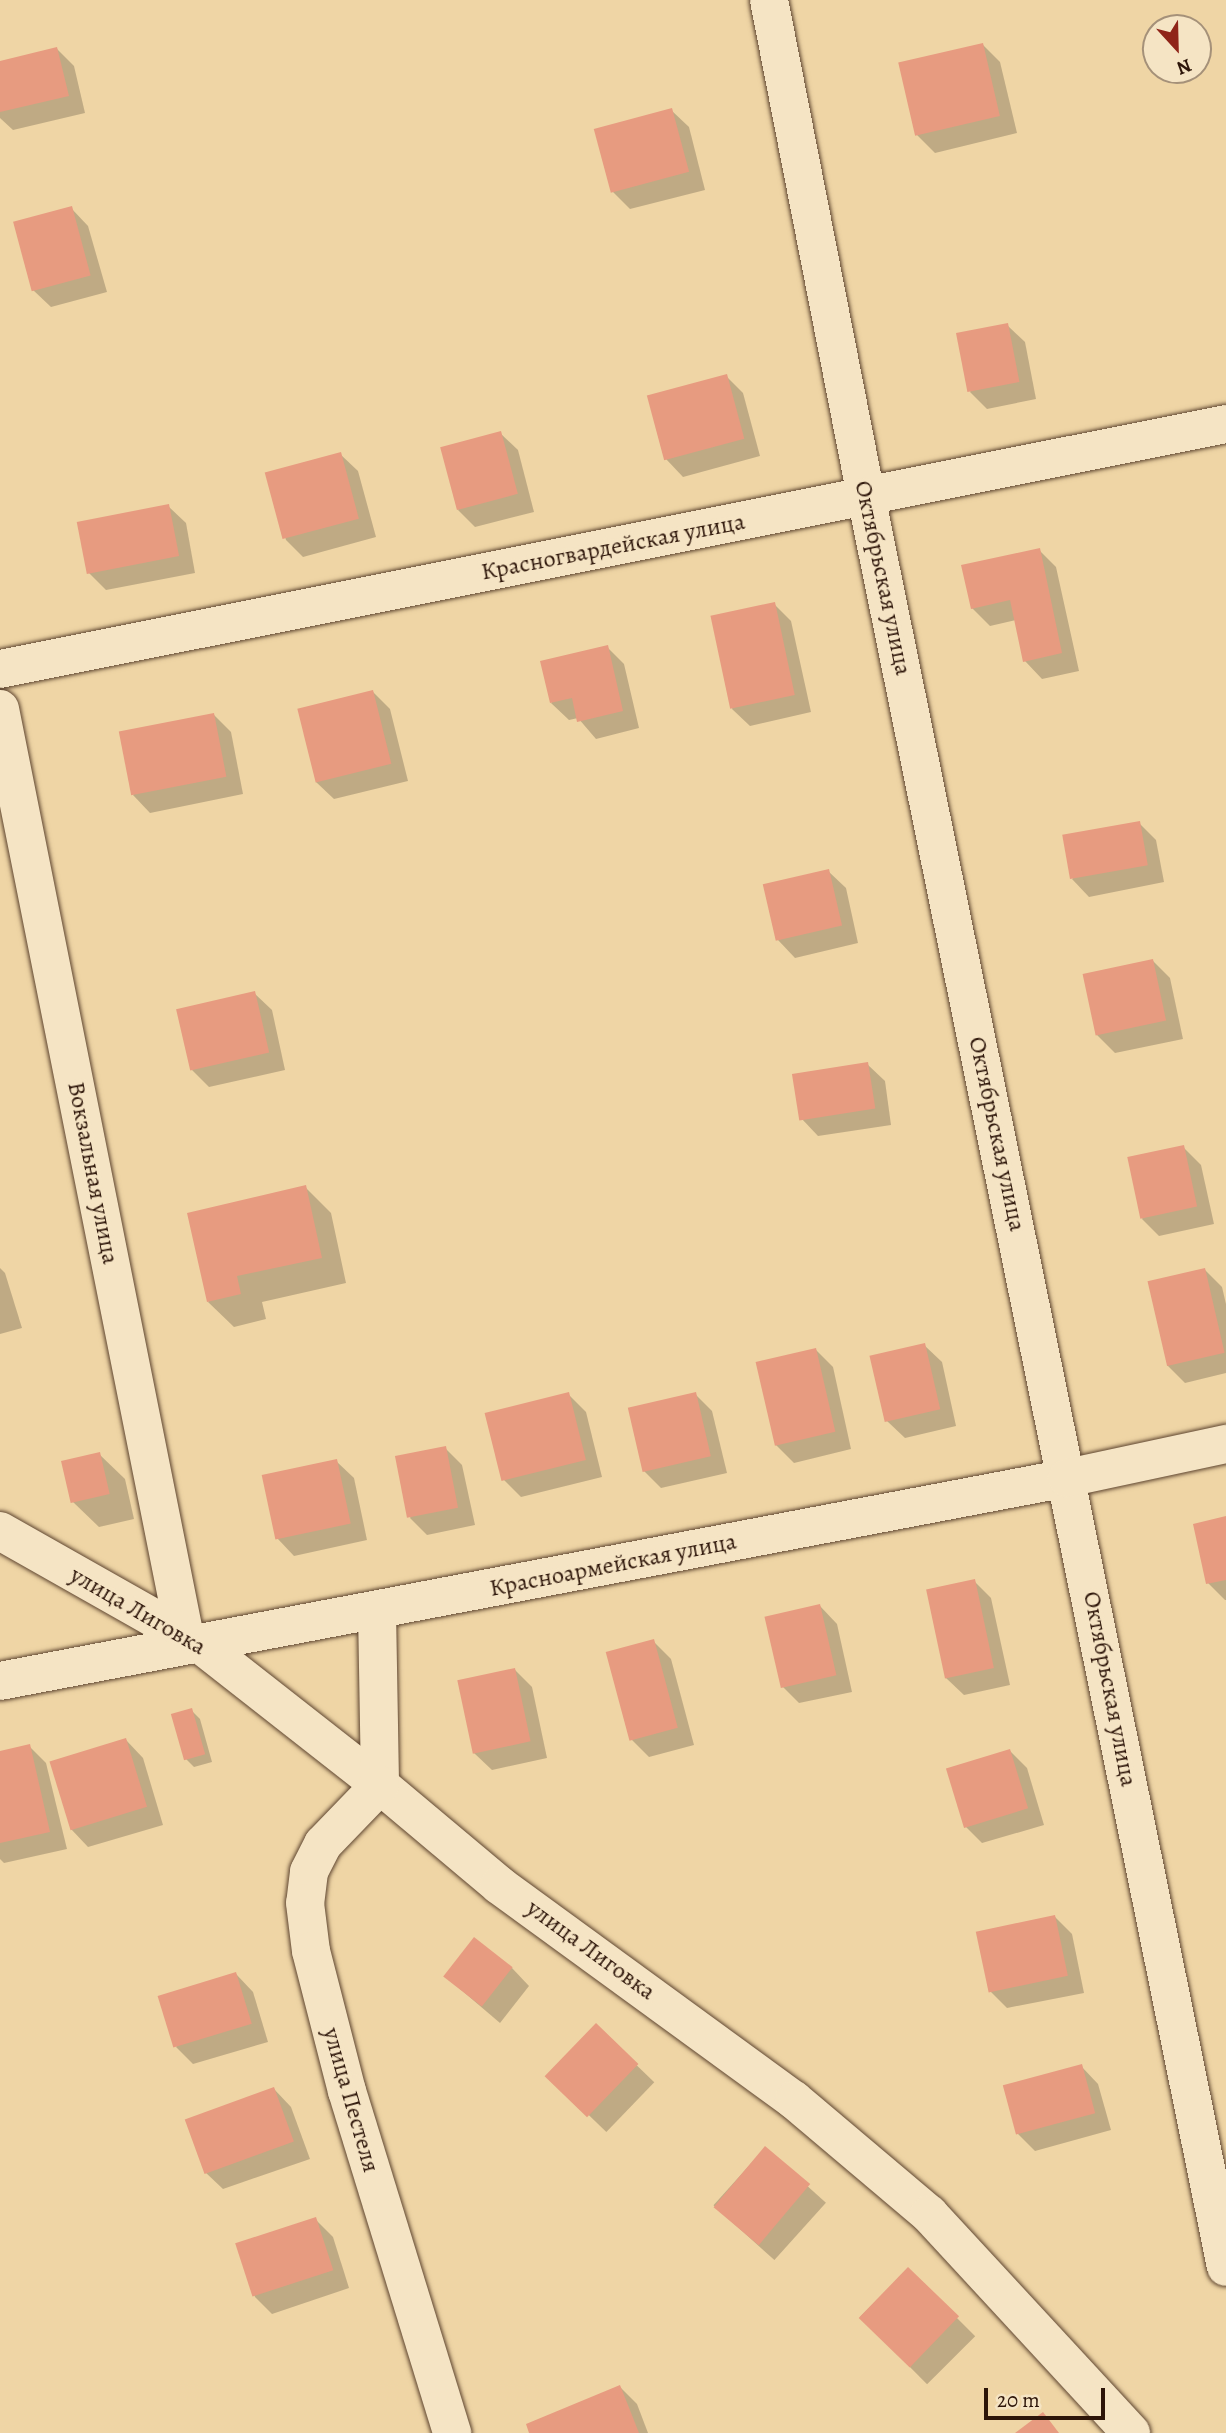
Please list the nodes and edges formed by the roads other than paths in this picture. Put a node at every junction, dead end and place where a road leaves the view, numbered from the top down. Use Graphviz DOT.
graph roads {
  1 [pos="769,0"];
  2 [pos="1226,425"];
  3 [pos="866,496"];
  4 [pos="0,669"];
  5 [pos="0,709"];
  6 [pos="1226,1444"];
  7 [pos="1067,1478"];
  8 [pos="0,1531"];
  9 [pos="377,1610"];
  10 [pos="192,1640"];
  11 [pos="0,1681"];
  12 [pos="380,1785"];
  13 [pos="1226,2267"];
  14 [pos="452,2433"];
  15 [pos="1131,2433"];
  1 -- 3 [label="street, Октябрьская улица"];
  2 -- 3 [label="street, Красногвардейская улица"];
  3 -- 4 [label="street, Красногвардейская улица"];
  3 -- 7 [label="street, Октябрьская улица"];
  5 -- 10 [label="street, Вокзальная улица"];
  6 -- 7 [label="street, Красноармейская улица"];
  7 -- 9 [label="street, Красноармейская улица"];
  7 -- 13 [label="street, Октябрьская улица"];
  8 -- 10 [label="street, улица Лиговка"];
  9 -- 10 [label="street, Красноармейская улица"];
  9 -- 12 [label="street"];
  10 -- 11 [label="street, Красноармейская улица"];
  10 -- 12 [label="street, улица Лиговка"];
  12 -- 14 [label="street, улица Пестеля"];
  12 -- 15 [label="street, улица Лиговка"];
}
